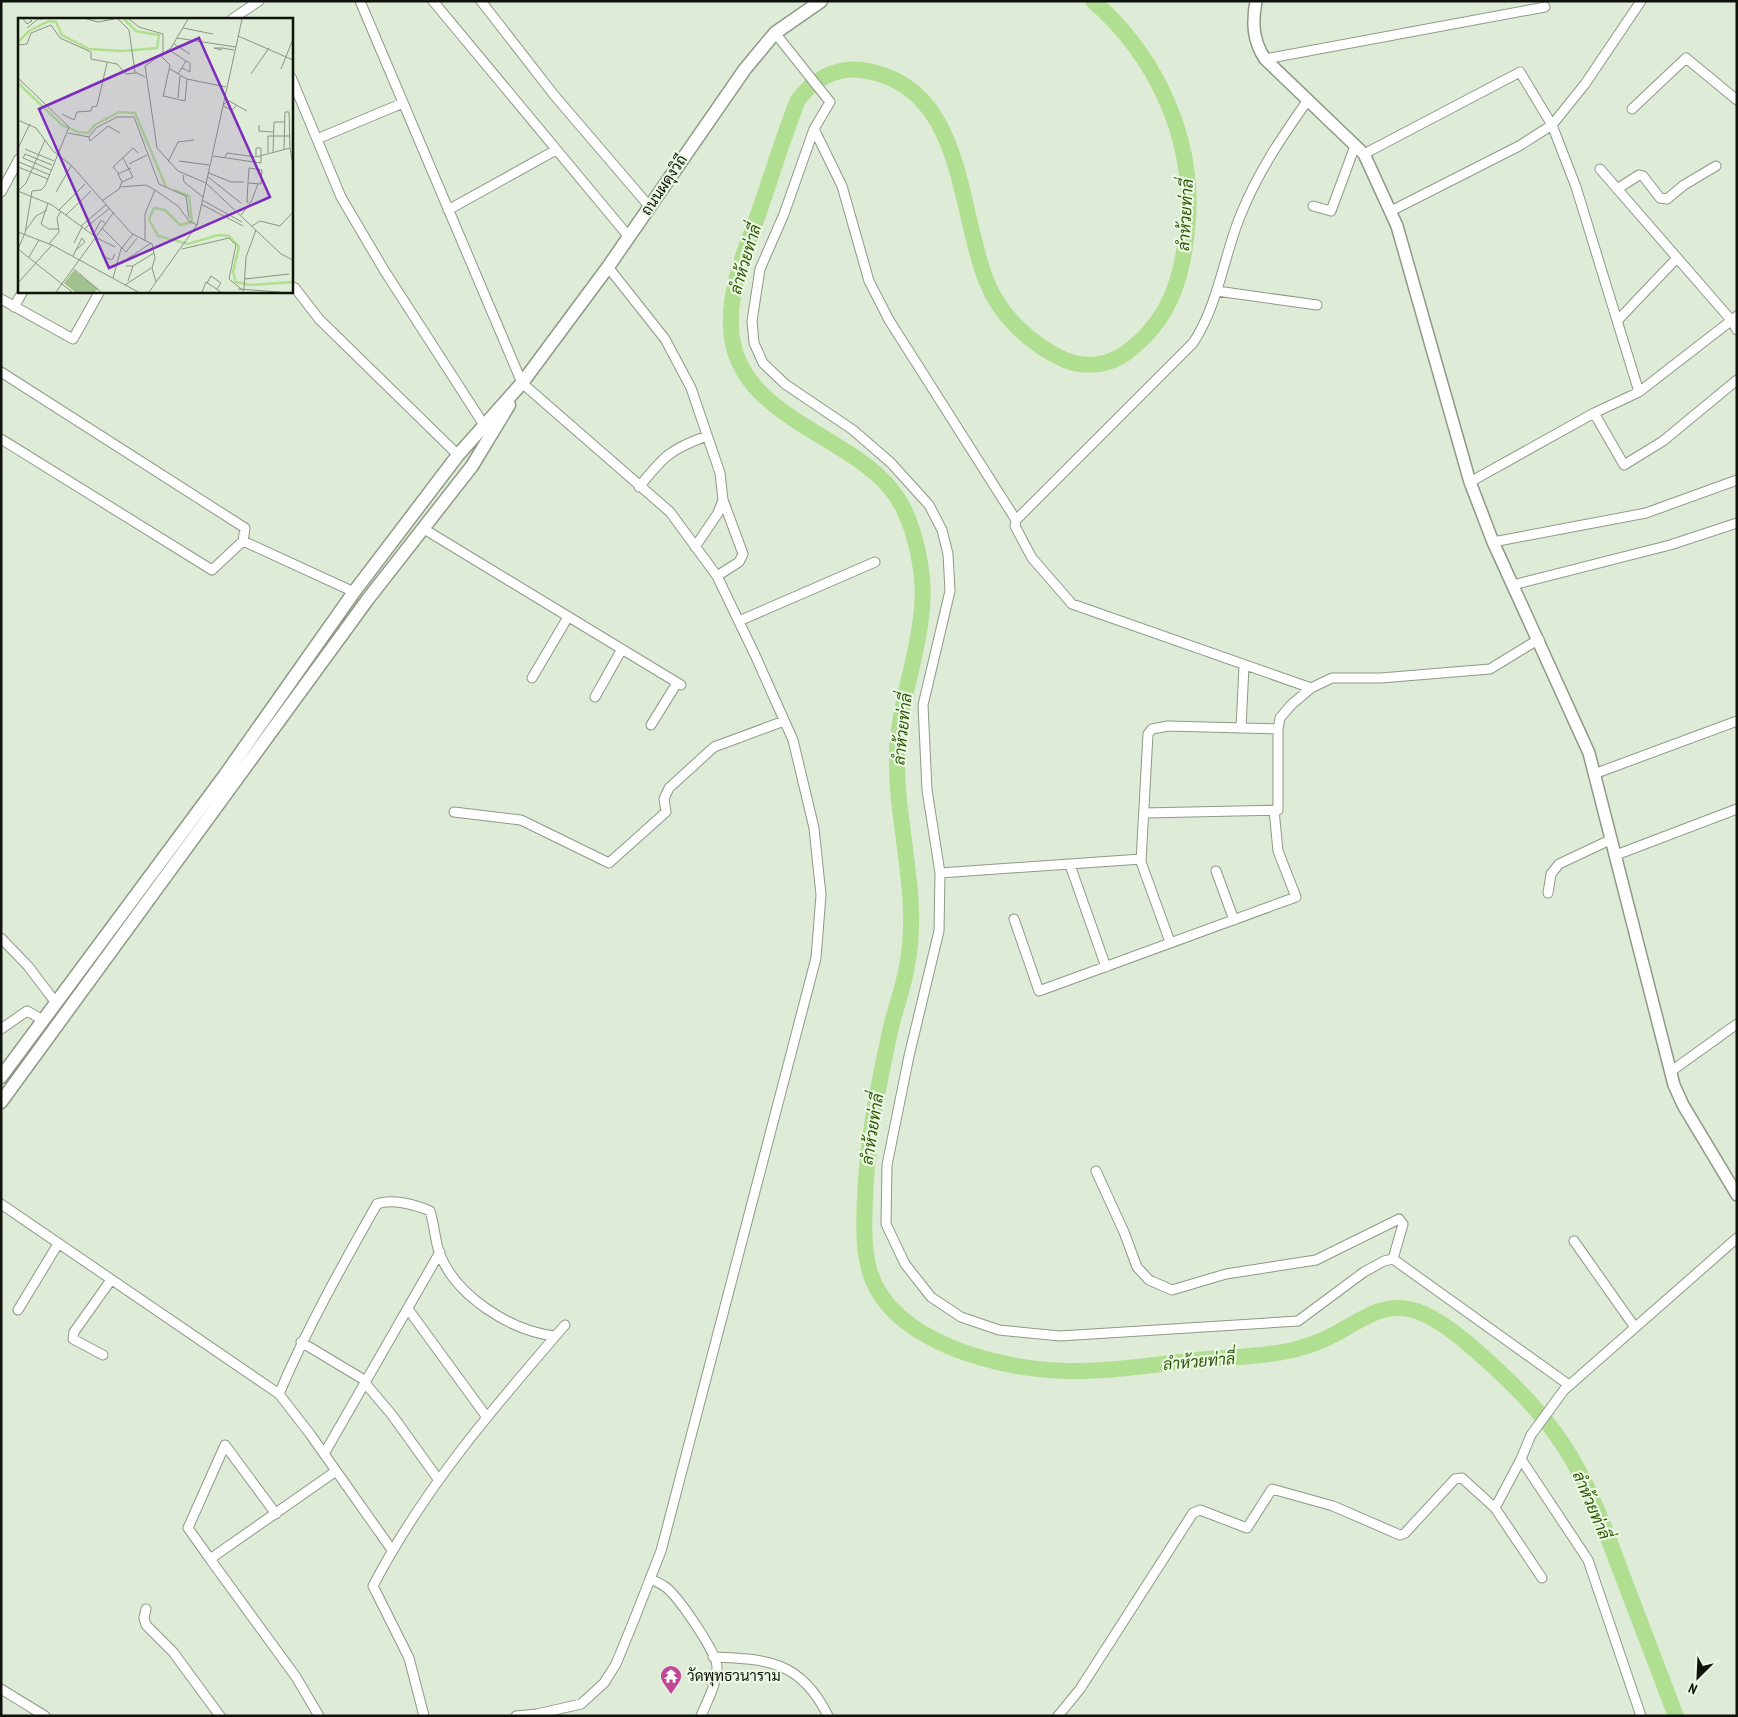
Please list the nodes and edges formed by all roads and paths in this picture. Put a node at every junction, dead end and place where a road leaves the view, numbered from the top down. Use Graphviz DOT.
graph roads {
  1 [pos="258,1"];
  2 [pos="360,1"];
  3 [pos="433,1"];
  4 [pos="482,1"];
  5 [pos="821,1"];
  6 [pos="1256,1"];
  7 [pos="1641,1"];
  8 [pos="1544,7"];
  9 [pos="233,18"];
  10 [pos="775,33"];
  11 [pos="1265,59"];
  12 [pos="292,79"];
  13 [pos="1308,100"];
  14 [pos="1737,100"];
  15 [pos="403,103"];
  16 [pos="1632,109"];
  17 [pos="1552,125"];
  18 [pos="814,129"];
  19 [pos="317,138"];
  20 [pos="1355,146"];
  21 [pos="556,150"];
  22 [pos="1364,154"];
  23 [pos="18,161"];
  24 [pos="1716,166"];
  25 [pos="1600,170"];
  26 [pos="1617,189"];
  27 [pos="1,192"];
  28 [pos="649,206"];
  29 [pos="1313,206"];
  30 [pos="448,210"];
  31 [pos="1391,211"];
  32 [pos="629,237"];
  33 [pos="1677,258"];
  34 [pos="608,267"];
  35 [pos="292,286"];
  36 [pos="1217,291"];
  37 [pos="22,292"];
  38 [pos="99,292"];
  39 [pos="1,299"];
  40 [pos="1317,305"];
  41 [pos="14,307"];
  42 [pos="1734,319"];
  43 [pos="1618,320"];
  44 [pos="1737,330"];
  45 [pos="1,372"];
  46 [pos="1737,380"];
  47 [pos="522,384"];
  48 [pos="1639,392"];
  49 [pos="1594,413"];
  50 [pos="484,425"];
  51 [pos="707,436"];
  52 [pos="1,439"];
  53 [pos="458,455"];
  54 [pos="1737,480"];
  55 [pos="1470,482"];
  56 [pos="639,487"];
  57 [pos="722,500"];
  58 [pos="1016,520"];
  59 [pos="1737,523"];
  60 [pos="424,529"];
  61 [pos="243,541"];
  62 [pos="1493,542"];
  63 [pos="695,547"];
  64 [pos="875,562"];
  65 [pos="717,576"];
  66 [pos="1512,585"];
  67 [pos="354,592"];
  68 [pos="568,617"];
  69 [pos="739,621"];
  70 [pos="1539,639"];
  71 [pos="622,649"];
  72 [pos="1244,666"];
  73 [pos="532,678"];
  74 [pos="1311,688"];
  75 [pos="595,696"];
  76 [pos="1737,720"];
  77 [pos="784,721"];
  78 [pos="650,725"];
  79 [pos="1241,728"];
  80 [pos="1278,729"];
  81 [pos="1594,774"];
  82 [pos="1737,809"];
  83 [pos="1274,810"];
  84 [pos="454,812"];
  85 [pos="1144,813"];
  86 [pos="1612,840"];
  87 [pos="1616,855"];
  88 [pos="1140,858"];
  89 [pos="1070,865"];
  90 [pos="1216,871"];
  91 [pos="940,872"];
  92 [pos="1548,893"];
  93 [pos="1014,919"];
  94 [pos="1234,920"];
  95 [pos="1,938"];
  96 [pos="1170,942"];
  97 [pos="1106,967"];
  98 [pos="56,1003"];
  99 [pos="44,1020"];
  100 [pos="1737,1024"];
  101 [pos="1,1029"];
  102 [pos="1670,1072"];
  103 [pos="1,1077"];
  104 [pos="1,1102"];
  105 [pos="1096,1171"];
  106 [pos="1737,1195"];
  107 [pos="1,1204"];
  108 [pos="1737,1238"];
  109 [pos="1574,1241"];
  110 [pos="58,1244"];
  111 [pos="440,1252"];
  112 [pos="1393,1259"];
  113 [pos="111,1280"];
  114 [pos="408,1309"];
  115 [pos="18,1310"];
  116 [pos="565,1325"];
  117 [pos="1634,1326"];
  118 [pos="556,1336"];
  119 [pos="301,1342"];
  120 [pos="103,1355"];
  121 [pos="366,1382"];
  122 [pos="1567,1388"];
  123 [pos="279,1394"];
  124 [pos="486,1416"];
  125 [pos="324,1454"];
  126 [pos="1521,1460"];
  127 [pos="336,1471"];
  128 [pos="438,1479"];
  129 [pos="1495,1508"];
  130 [pos="276,1514"];
  131 [pos="392,1550"];
  132 [pos="210,1559"];
  133 [pos="1542,1578"];
  134 [pos="650,1579"];
  135 [pos="146,1609"];
  136 [pos="713,1657"];
  137 [pos="1,1689"];
  138 [pos="45,1716"];
  139 [pos="220,1716"];
  140 [pos="319,1716"];
  141 [pos="424,1716"];
  142 [pos="516,1716"];
  143 [pos="701,1716"];
  144 [pos="828,1716"];
  145 [pos="1058,1716"];
  146 [pos="1642,1716"];
  1 -- 9 [label="street"];
  2 -- 15 [label="street"];
  3 -- 21 [label="street"];
  4 -- 28 [label="street"];
  5 -- 10 [label="main road, ถนนผดุงวิถี"];
  6 -- 11 [label="street"];
  7 -- 17 [label="street"];
  8 -- 11 [label="street"];
  10 -- 18 [label="street"];
  10 -- 28 [label="main road, ถนนผดุงวิถี"];
  11 -- 13 [label="street"];
  12 -- 19 [label="street"];
  13 -- 20 [label="street"];
  13 -- 36 [label="street"];
  14 -- 16 [label="street"];
  15 -- 19 [label="street"];
  15 -- 30 [label="street"];
  17 -- 22 [label="street"];
  17 -- 31 [label="street"];
  17 -- 43 [label="street"];
  18 -- 58 [label="street"];
  18 -- 91 [label="street"];
  19 -- 50 [label="street"];
  20 -- 22 [label="street"];
  20 -- 29 [label="street"];
  21 -- 30 [label="street"];
  21 -- 32 [label="street"];
  22 -- 31 [label="street"];
  23 -- 27 [label="street"];
  24 -- 26 [label="street"];
  25 -- 26 [label="street"];
  26 -- 33 [label="street"];
  28 -- 32 [label="main road, ถนนผดุงวิถี"];
  30 -- 47 [label="street"];
  31 -- 55 [label="street"];
  32 -- 34 [label="main road, ถนนผดุงวิถี"];
  33 -- 42 [label="street"];
  33 -- 43 [label="street"];
  34 -- 47 [label="main road, ถนนผดุงวิถี"];
  34 -- 51 [label="street"];
  35 -- 53 [label="street"];
  36 -- 40 [label="street"];
  36 -- 58 [label="street"];
  37 -- 41 [label="street"];
  38 -- 41 [label="street"];
  39 -- 41 [label="street"];
  42 -- 44 [label="street"];
  42 -- 48 [label="street"];
  43 -- 48 [label="street"];
  45 -- 61 [label="street"];
  46 -- 49 [label="street"];
  47 -- 50 [label="main road"];
  47 -- 56 [label="street"];
  47 -- 60 [label="main road"];
  48 -- 49 [label="street"];
  49 -- 55 [label="street"];
  50 -- 53 [label="main road"];
  51 -- 56 [label="street"];
  51 -- 57 [label="street"];
  52 -- 61 [label="street"];
  53 -- 67 [label="main road"];
  54 -- 62 [label="street"];
  55 -- 62 [label="street"];
  56 -- 63 [label="street"];
  57 -- 63 [label="street"];
  57 -- 65 [label="street"];
  58 -- 72 [label="street"];
  59 -- 66 [label="street"];
  60 -- 68 [label="street"];
  60 -- 104 [label="main road"];
  61 -- 67 [label="street"];
  62 -- 66 [label="street"];
  63 -- 65 [label="street"];
  64 -- 69 [label="street"];
  65 -- 69 [label="street"];
  66 -- 70 [label="street"];
  67 -- 98 [label="main road"];
  68 -- 71 [label="street"];
  68 -- 73 [label="street"];
  69 -- 77 [label="street"];
  70 -- 74 [label="street"];
  70 -- 81 [label="street"];
  71 -- 75 [label="street"];
  71 -- 78 [label="street"];
  72 -- 74 [label="street"];
  72 -- 79 [label="street"];
  74 -- 80 [label="street"];
  76 -- 81 [label="street"];
  77 -- 84 [label="street"];
  77 -- 134 [label="street"];
  79 -- 80 [label="street"];
  79 -- 85 [label="street"];
  80 -- 83 [label="street"];
  81 -- 86 [label="street"];
  82 -- 87 [label="street"];
  83 -- 85 [label="street"];
  83 -- 94 [label="street"];
  85 -- 88 [label="street"];
  86 -- 87 [label="street"];
  86 -- 92 [label="street"];
  87 -- 102 [label="street"];
  88 -- 89 [label="street"];
  88 -- 96 [label="street"];
  89 -- 91 [label="street"];
  89 -- 97 [label="street"];
  90 -- 94 [label="street"];
  91 -- 112 [label="street"];
  93 -- 97 [label="street"];
  94 -- 96 [label="street"];
  95 -- 98 [label="street"];
  96 -- 97 [label="street"];
  98 -- 99 [label="main road"];
  99 -- 101 [label="street"];
  99 -- 103 [label="main road"];
  100 -- 102 [label="street"];
  102 -- 106 [label="street"];
  105 -- 112 [label="street"];
  107 -- 110 [label="street"];
  108 -- 117 [label="street"];
  109 -- 117 [label="street"];
  110 -- 113 [label="street"];
  110 -- 115 [label="street"];
  111 -- 114 [label="street"];
  111 -- 118 [label="street"];
  111 -- 119 [label="street"];
  112 -- 122 [label="street"];
  113 -- 120 [label="street"];
  113 -- 123 [label="street"];
  114 -- 121 [label="street"];
  114 -- 124 [label="street"];
  116 -- 118 [label="street"];
  117 -- 122 [label="street"];
  118 -- 124 [label="street"];
  119 -- 121 [label="street"];
  119 -- 123 [label="street"];
  121 -- 125 [label="street"];
  121 -- 128 [label="street"];
  122 -- 126 [label="street"];
  123 -- 125 [label="street"];
  124 -- 128 [label="street"];
  125 -- 127 [label="street"];
  126 -- 129 [label="street"];
  126 -- 146 [label="street"];
  127 -- 130 [label="street"];
  127 -- 131 [label="street"];
  128 -- 131 [label="street"];
  129 -- 133 [label="street"];
  129 -- 145 [label="street"];
  130 -- 132 [label="street"];
  130 -- 132 [label="street"];
  131 -- 141 [label="street"];
  132 -- 140 [label="street"];
  134 -- 136 [label="street"];
  134 -- 142 [label="street"];
  135 -- 139 [label="street"];
  136 -- 143 [label="street"];
  136 -- 144 [label="street"];
  137 -- 138 [label="street"];
}
